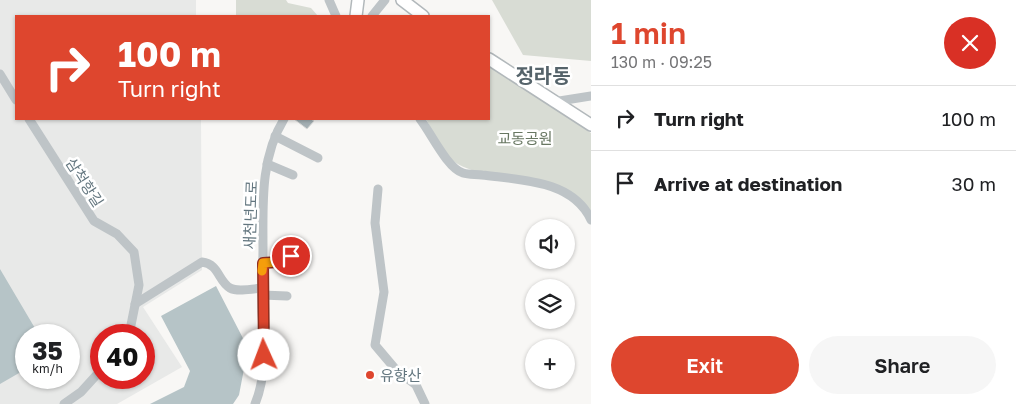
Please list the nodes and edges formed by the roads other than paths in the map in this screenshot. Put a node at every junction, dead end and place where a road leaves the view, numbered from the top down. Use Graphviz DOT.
graph roads {
  1 [pos="329,0"];
  2 [pos="358,0"];
  3 [pos="385,0"];
  4 [pos="402,0"];
  5 [pos="336,15"];
  6 [pos="356,15"];
  7 [pos="373,15"];
  8 [pos="422,15"];
  9 [pos="490,60"];
  10 [pos="0,74"];
  11 [pos="591,96"];
  12 [pos="15,98"];
  13 [pos="553,102"];
  14 [pos="30,120"];
  15 [pos="283,120"];
  16 [pos="421,120"];
  17 [pos="591,125"];
  18 [pos="275,136"];
  19 [pos="318,158"];
  20 [pos="267,164"];
  21 [pos="294,175"];
  22 [pos="378,189"];
  23 [pos="591,220"];
  24 [pos="291,256"];
  25 [pos="263,263"];
  26 [pos="262,292"];
  27 [pos="287,296"];
  28 [pos="135,304"];
  29 [pos="130,324"];
  30 [pos="264,355"];
  31 [pos="280,356"];
  32 [pos="90,382"];
  33 [pos="64,404"];
  34 [pos="255,404"];
  35 [pos="425,404"];
  1 -- 5 [label="street"];
  2 -- 6 [label="main road"];
  3 -- 7 [label="street"];
  4 -- 8 [label="main road"];
  9 -- 13 [label="main road"];
  10 -- 12 [label="street"];
  11 -- 13 [label="street"];
  13 -- 17 [label="main road"];
  14 -- 28 [label="street, 삼척항길"];
  15 -- 18 [label="street, 새천년도로"];
  16 -- 23 [label="street"];
  18 -- 19 [label="street"];
  18 -- 20 [label="street, 새천년도로"];
  20 -- 21 [label="street"];
  20 -- 25 [label="street, 새천년도로"];
  22 -- 35 [label="street"];
  24 -- 25 [label="street"];
  25 -- 26 [label="street, 새천년도로"];
  26 -- 27 [label="street"];
  26 -- 28 [label="street"];
  26 -- 30 [label="street, 새천년도로"];
  28 -- 29 [label="street, 삼척항길"];
  30 -- 31 [label="street"];
  30 -- 34 [label="street, 새천년도로"];
  32 -- 33 [label="street"];
}
